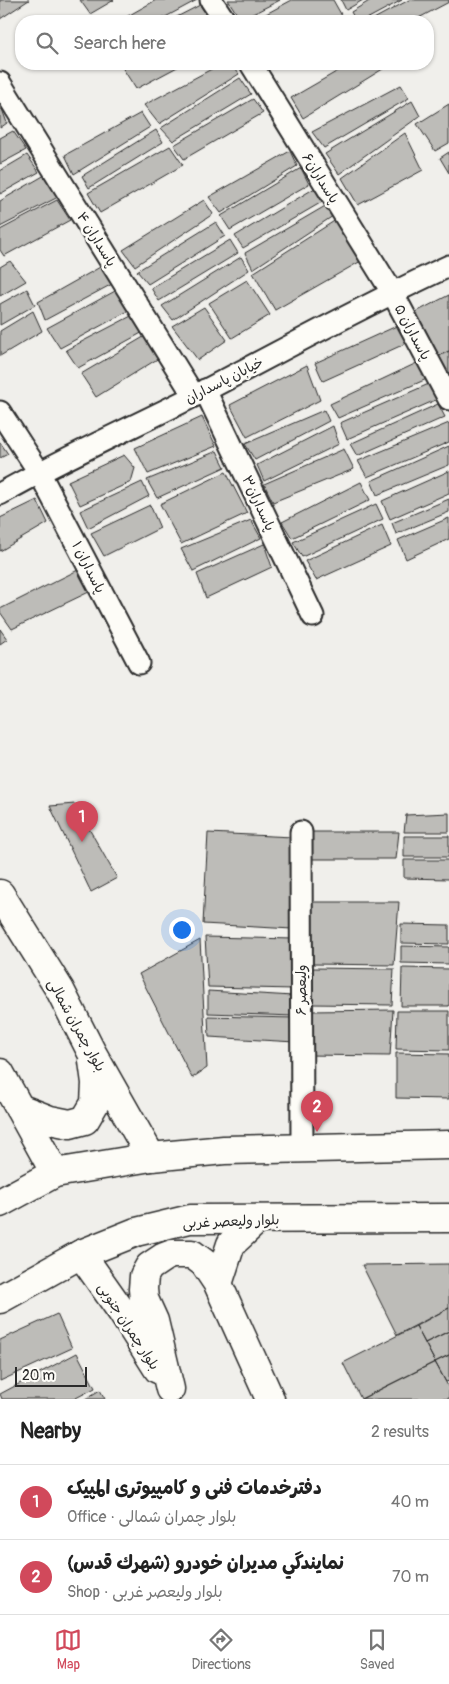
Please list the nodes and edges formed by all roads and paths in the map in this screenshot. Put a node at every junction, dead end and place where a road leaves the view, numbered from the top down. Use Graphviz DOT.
graph roads {
  1 [pos="212,0"];
  2 [pos="221,15"];
  3 [pos="255,70"];
  4 [pos="0,83"];
  5 [pos="449,266"];
  6 [pos="392,292"];
  7 [pos="200,393"];
  8 [pos="449,399"];
  9 [pos="0,412"];
  10 [pos="39,472"];
  11 [pos="0,494"];
  12 [pos="313,616"];
  13 [pos="139,663"];
  14 [pos="301,832"];
  15 [pos="0,894"];
  16 [pos="92,1053"];
  17 [pos="0,1074"];
  18 [pos="19,1108"];
  19 [pos="449,1145"];
  20 [pos="302,1148"];
  21 [pos="151,1157"];
  22 [pos="55,1173"];
  23 [pos="0,1203"];
  24 [pos="449,1218"];
  25 [pos="258,1219"];
  26 [pos="82,1254"];
  27 [pos="218,1284"];
  28 [pos="0,1299"];
  29 [pos="172,1394"];
  30 [pos="270,1399"];
  1 -- 2 [label="street"];
  3 -- 6 [label="street, پاسداران۶"];
  4 -- 7 [label="street, پاسداران ۴"];
  5 -- 6 [label="street, خیابان پاسداران"];
  6 -- 7 [label="street, خیابان پاسداران"];
  6 -- 8 [label="street, پاسداران ۵"];
  7 -- 10 [label="street, خیابان پاسداران"];
  7 -- 12 [label="street, پاسداران۳"];
  9 -- 10 [label="street, پاسداران ۱"];
  10 -- 11 [label="street, خیابان پاسداران"];
  10 -- 13 [label="street, پاسداران ۱"];
  14 -- 20 [label="street, ولیعصر ۶"];
  15 -- 16 [label="street, بلوار چمران شمالی"];
  16 -- 18 [label="street"];
  16 -- 21 [label="street, بلوار چمران شمالی"];
  17 -- 18 [label="street"];
  18 -- 22 [label="street"];
  19 -- 20 [label="street"];
  20 -- 21 [label="street"];
  21 -- 22 [label="street"];
  22 -- 23 [label="street"];
  24 -- 25 [label="street, بلوار ولیعصر غربی"];
  25 -- 26 [label="street, بلوار ولیعصر غربی"];
  25 -- 27 [label="street"];
  26 -- 28 [label="street, بلوار ولیعصر غربی"];
  26 -- 29 [label="street, بلوار چمران جنوبی"];
  27 -- 29 [label="street"];
  27 -- 30 [label="street"];
}
